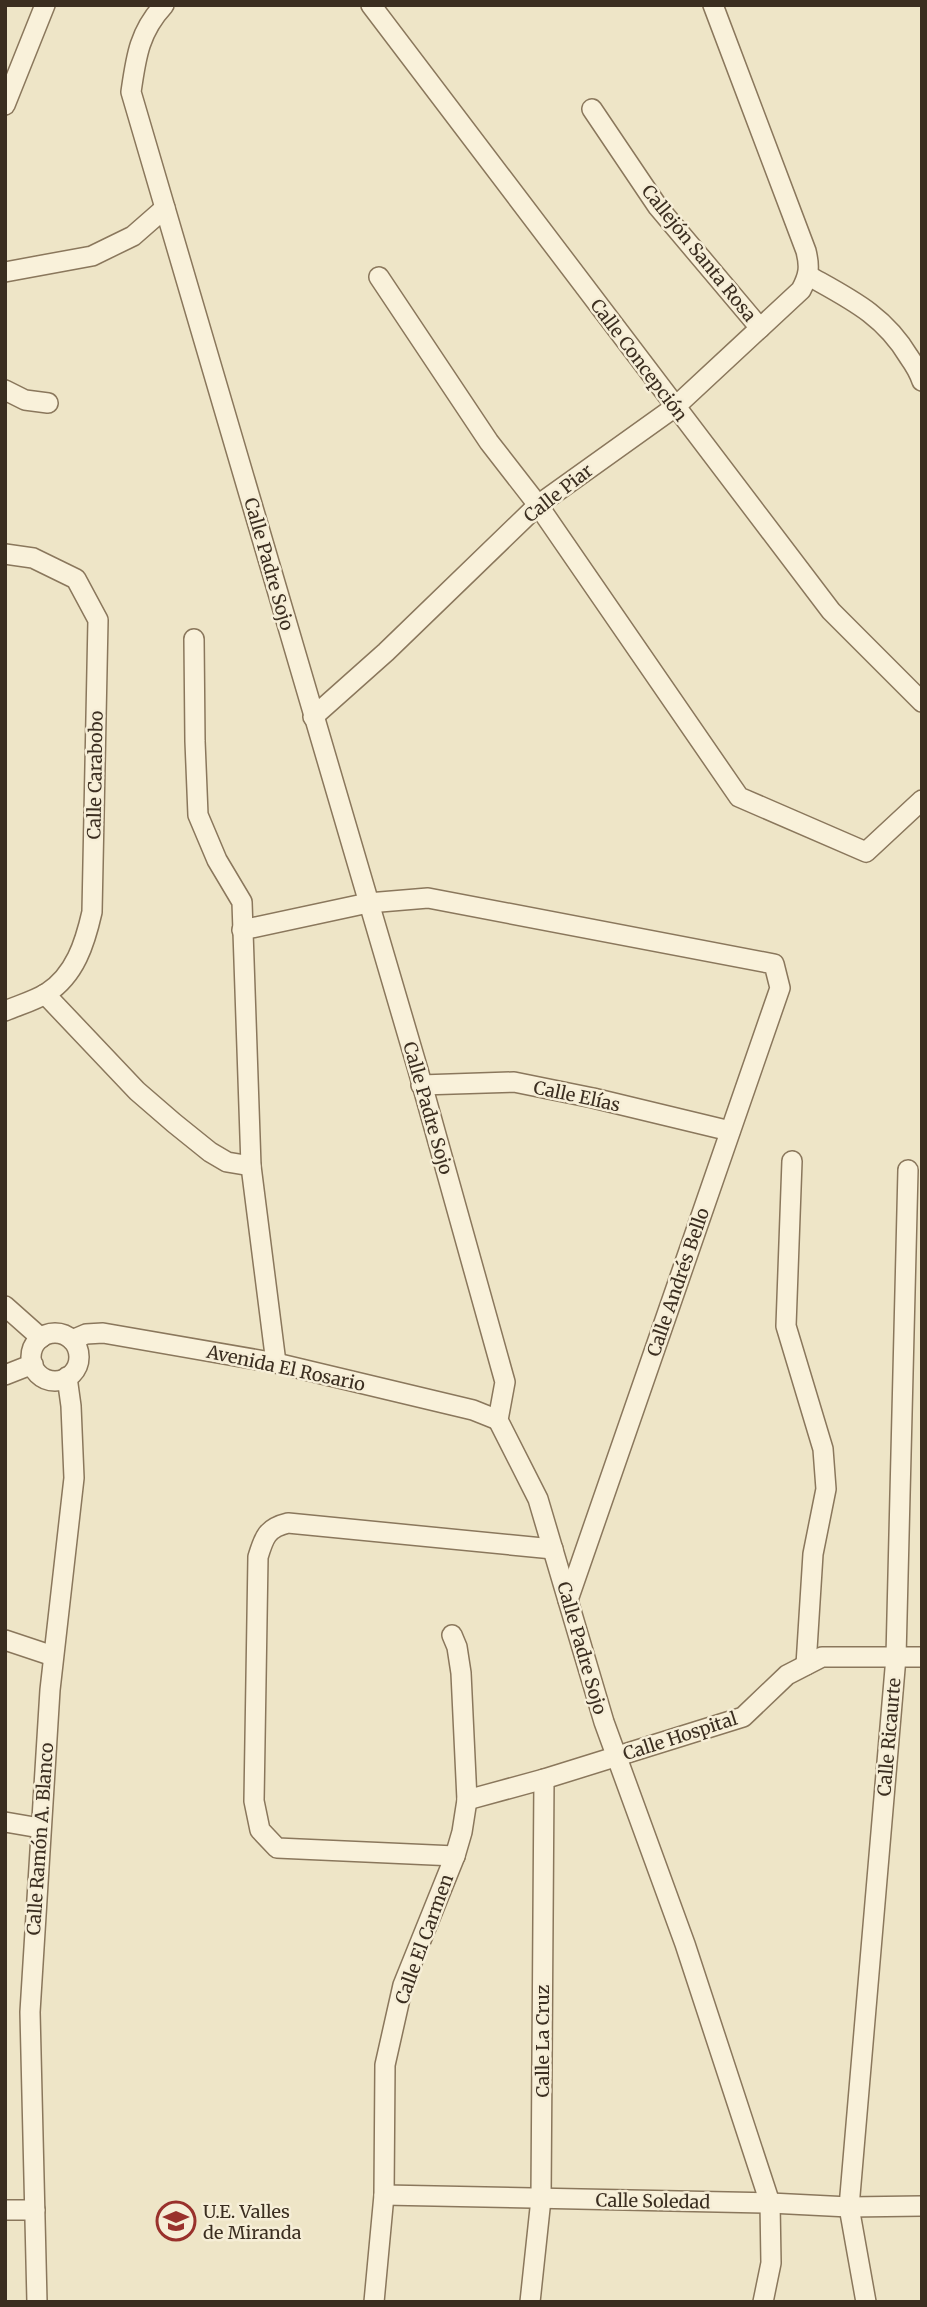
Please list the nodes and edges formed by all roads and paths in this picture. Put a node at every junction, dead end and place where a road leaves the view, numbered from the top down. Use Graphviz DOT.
graph roads {
  1 [pos="45,5"];
  2 [pos="164,5"];
  3 [pos="372,5"];
  4 [pos="713,5"];
  5 [pos="5,105"];
  6 [pos="592,109"];
  7 [pos="165,208"];
  8 [pos="5,272"];
  9 [pos="808,276"];
  10 [pos="379,277"];
  11 [pos="760,328"];
  12 [pos="922,381"];
  13 [pos="5,390"];
  14 [pos="48,403"];
  15 [pos="676,407"];
  16 [pos="538,505"];
  17 [pos="5,554"];
  18 [pos="194,639"];
  19 [pos="922,702"];
  20 [pos="313,717"];
  21 [pos="922,800"];
  22 [pos="368,903"];
  23 [pos="242,930"];
  24 [pos="45,994"];
  25 [pos="5,1011"];
  26 [pos="422,1085"];
  27 [pos="730,1131"];
  28 [pos="792,1161"];
  29 [pos="251,1166"];
  30 [pos="908,1170"];
  31 [pos="7,1310"];
  32 [pos="41,1338"];
  33 [pos="72,1340"];
  34 [pos="276,1363"];
  35 [pos="33,1364"];
  36 [pos="5,1374"];
  37 [pos="67,1377"];
  38 [pos="498,1420"];
  39 [pos="553,1549"];
  40 [pos="568,1600"];
  41 [pos="452,1635"];
  42 [pos="5,1640"];
  43 [pos="53,1656"];
  44 [pos="896,1657"];
  45 [pos="922,1657"];
  46 [pos="806,1665"];
  47 [pos="616,1756"];
  48 [pos="544,1779"];
  49 [pos="467,1800"];
  50 [pos="5,1822"];
  51 [pos="40,1828"];
  52 [pos="455,1856"];
  53 [pos="384,2195"];
  54 [pos="541,2199"];
  55 [pos="770,2203"];
  56 [pos="922,2206"];
  57 [pos="849,2207"];
  58 [pos="5,2210"];
  59 [pos="35,2210"];
  60 [pos="37,2302"];
  61 [pos="374,2302"];
  62 [pos="530,2302"];
  63 [pos="763,2302"];
  64 [pos="866,2302"];
  1 -- 5 [label="street"];
  2 -- 7 [label="street, Calle Padre Sojo"];
  3 -- 15 [label="street, Calle Concepción"];
  4 -- 9 [label="street"];
  6 -- 11 [label="street, Callejón Santa Rosa"];
  7 -- 8 [label="street"];
  7 -- 20 [label="street, Calle Padre Sojo"];
  9 -- 11 [label="street, Calle Piar"];
  9 -- 12 [label="street"];
  10 -- 16 [label="street"];
  11 -- 15 [label="street, Calle Piar"];
  13 -- 14 [label="street"];
  15 -- 16 [label="street, Calle Piar"];
  15 -- 19 [label="street, Calle Concepción"];
  16 -- 20 [label="street, Calle Piar"];
  16 -- 21 [label="street"];
  17 -- 24 [label="street, Calle Carabobo"];
  18 -- 23 [label="street"];
  20 -- 22 [label="street, Calle Padre Sojo"];
  22 -- 23 [label="street"];
  22 -- 26 [label="street, Calle Padre Sojo"];
  22 -- 27 [label="street, Calle Andrés Bello"];
  23 -- 29 [label="street"];
  24 -- 25 [label="street, Calle Carabobo"];
  24 -- 29 [label="street"];
  26 -- 27 [label="street, Calle Elías"];
  26 -- 38 [label="street, Calle Padre Sojo"];
  27 -- 40 [label="street, Calle Andrés Bello"];
  28 -- 46 [label="street"];
  29 -- 34 [label="street"];
  30 -- 44 [label="street, Calle Ricaurte"];
  31 -- 32 [label="street"];
  32 -- 33 [label="street, Avenida El Rosario"];
  32 -- 35 [label="street"];
  33 -- 34 [label="street, Avenida El Rosario"];
  33 -- 37 [label="street"];
  34 -- 38 [label="street, Avenida El Rosario"];
  35 -- 36 [label="street"];
  35 -- 37 [label="street"];
  37 -- 43 [label="street, Calle Ramón A. Blanco"];
  38 -- 39 [label="street, Calle Padre Sojo"];
  39 -- 40 [label="street, Calle Padre Sojo"];
  39 -- 52 [label="street"];
  40 -- 47 [label="street, Calle Padre Sojo"];
  41 -- 49 [label="street, Calle El Carmen"];
  42 -- 43 [label="street"];
  43 -- 51 [label="street, Calle Ramón A. Blanco"];
  44 -- 45 [label="street, Calle Hospital"];
  44 -- 46 [label="street, Calle Hospital"];
  44 -- 57 [label="street, Calle Ricaurte"];
  46 -- 47 [label="street, Calle Hospital"];
  47 -- 48 [label="street, Calle Hospital"];
  47 -- 55 [label="street, Calle Padre Sojo"];
  48 -- 49 [label="street, Calle Hospital"];
  48 -- 54 [label="street, Calle La Cruz"];
  49 -- 52 [label="street, Calle El Carmen"];
  50 -- 51 [label="street"];
  51 -- 59 [label="street, Calle Ramón A. Blanco"];
  52 -- 53 [label="street, Calle El Carmen"];
  53 -- 54 [label="street, Calle Soledad"];
  53 -- 61 [label="street, Calle El Carmen"];
  54 -- 55 [label="street, Calle Soledad"];
  54 -- 62 [label="street, Calle La Cruz"];
  55 -- 57 [label="street, Calle Soledad"];
  55 -- 63 [label="street, Calle Padre Sojo"];
  56 -- 57 [label="street, Calle Soledad"];
  57 -- 64 [label="street, Calle Ricaurte"];
  58 -- 59 [label="street"];
  59 -- 60 [label="street, Calle Ramón A. Blanco"];
}
